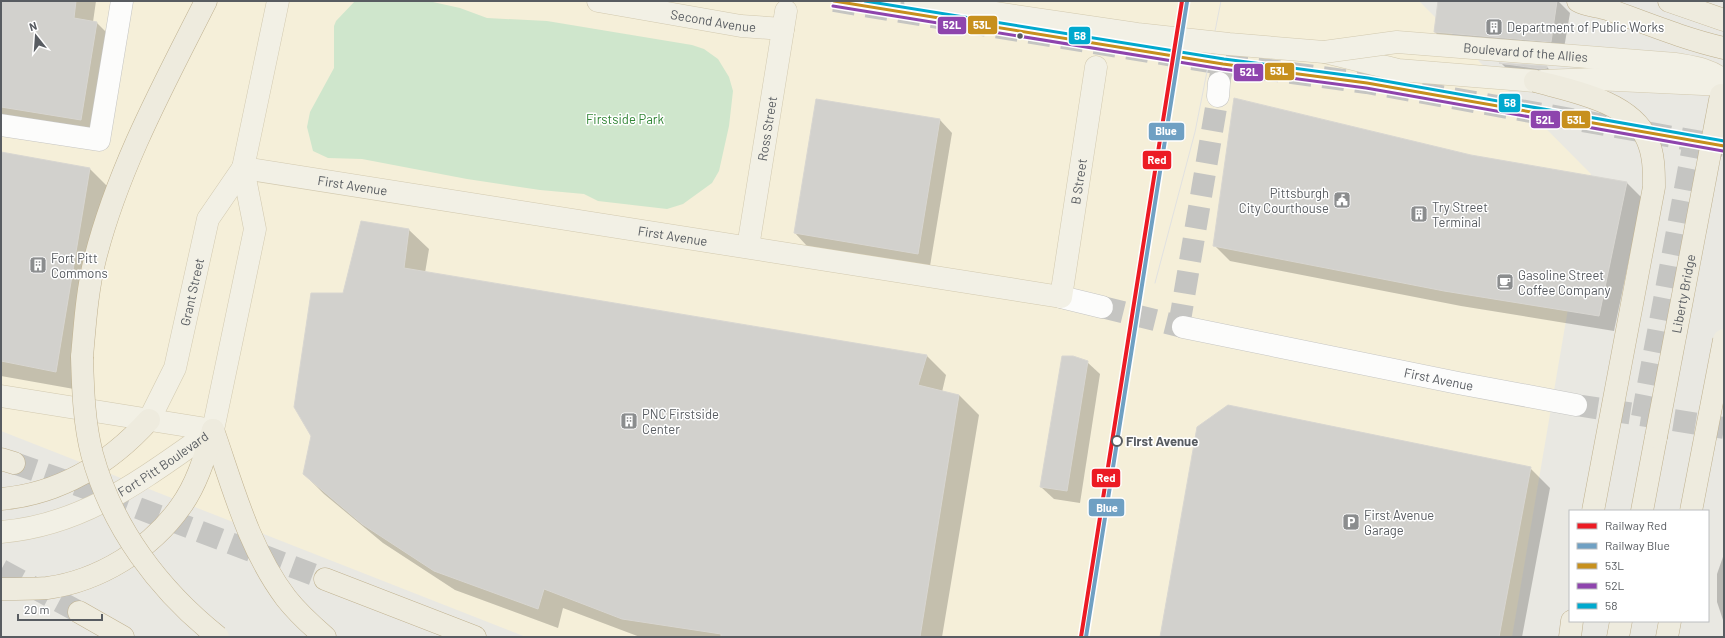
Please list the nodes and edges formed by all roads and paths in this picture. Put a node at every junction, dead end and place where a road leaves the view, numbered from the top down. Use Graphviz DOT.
graph roads {
  1 [pos="122,1"];
  2 [pos="198,1"];
  3 [pos="206,1"];
  4 [pos="278,1"];
  5 [pos="598,1"];
  6 [pos="915,1"];
  7 [pos="1578,1"];
  8 [pos="1669,1"];
  9 [pos="784,20"];
  10 [pos="1724,20"];
  11 [pos="196,22"];
  12 [pos="1724,48"];
  13 [pos="1324,52"];
  14 [pos="1096,67"];
  15 [pos="1535,81"];
  16 [pos="1723,85"];
  17 [pos="1,125"];
  18 [pos="243,168"];
  19 [pos="748,247"];
  20 [pos="1061,297"];
  21 [pos="1102,307"];
  22 [pos="1183,327"];
  23 [pos="1724,340"];
  24 [pos="1,396"];
  25 [pos="1576,406"];
  26 [pos="149,420"];
  27 [pos="213,430"];
  28 [pos="1,500"];
  29 [pos="1593,510"];
  30 [pos="1642,510"];
  31 [pos="1691,510"];
  32 [pos="1,532"];
  33 [pos="325,579"];
  34 [pos="1,589"];
  35 [pos="79,612"];
  36 [pos="1572,622"];
  37 [pos="1621,622"];
  38 [pos="1670,622"];
  39 [pos="123,637"];
  40 [pos="218,637"];
  41 [pos="325,637"];
  42 [pos="475,637"];
  43 [pos="1570,637"];
  44 [pos="1618,637"];
  45 [pos="1667,637"];
  1 -- 17 [label="street"];
  2 -- 11 [label="highway"];
  3 -- 11 [label="highway"];
  4 -- 18 [label="main road, Grant Street"];
  5 -- 9 [label="main road, Second Avenue"];
  6 -- 13 [label="main road, Boulevard of the Allies, bridge"];
  7 -- 12 [label="highway"];
  8 -- 10 [label="highway"];
  9 -- 19 [label="main road, Ross Street"];
  11 -- 40 [label="highway, bridge"];
  13 -- 15 [label="main road, Boulevard of the Allies, bridge"];
  13 -- 16 [label="main road, Boulevard of the Allies, bridge"];
  14 -- 20 [label="main road, B Street"];
  15 -- 16 [label="main road, Boulevard of the Allies, bridge"];
  15 -- 29 [label="highway, bridge"];
  16 -- 30 [label="highway, Liberty Bridge, bridge"];
  18 -- 19 [label="main road, First Avenue"];
  18 -- 26 [label="main road, Grant Street"];
  18 -- 27 [label="main road, Grant Street"];
  19 -- 20 [label="main road, First Avenue"];
  20 -- 21 [label="street, First Avenue"];
  22 -- 25 [label="street, First Avenue"];
  23 -- 31 [label="highway, bridge"];
  24 -- 26 [label="main road, Fort Pitt Boulevard"];
  26 -- 27 [label="main road, Fort Pitt Boulevard"];
  26 -- 28 [label="highway"];
  27 -- 32 [label="main road, Fort Pitt Boulevard"];
  27 -- 34 [label="highway"];
  27 -- 41 [label="highway"];
  33 -- 42 [label="highway"];
  35 -- 39 [label="highway"];
  36 -- 43 [label="highway"];
  37 -- 44 [label="highway"];
  38 -- 45 [label="highway"];
}
